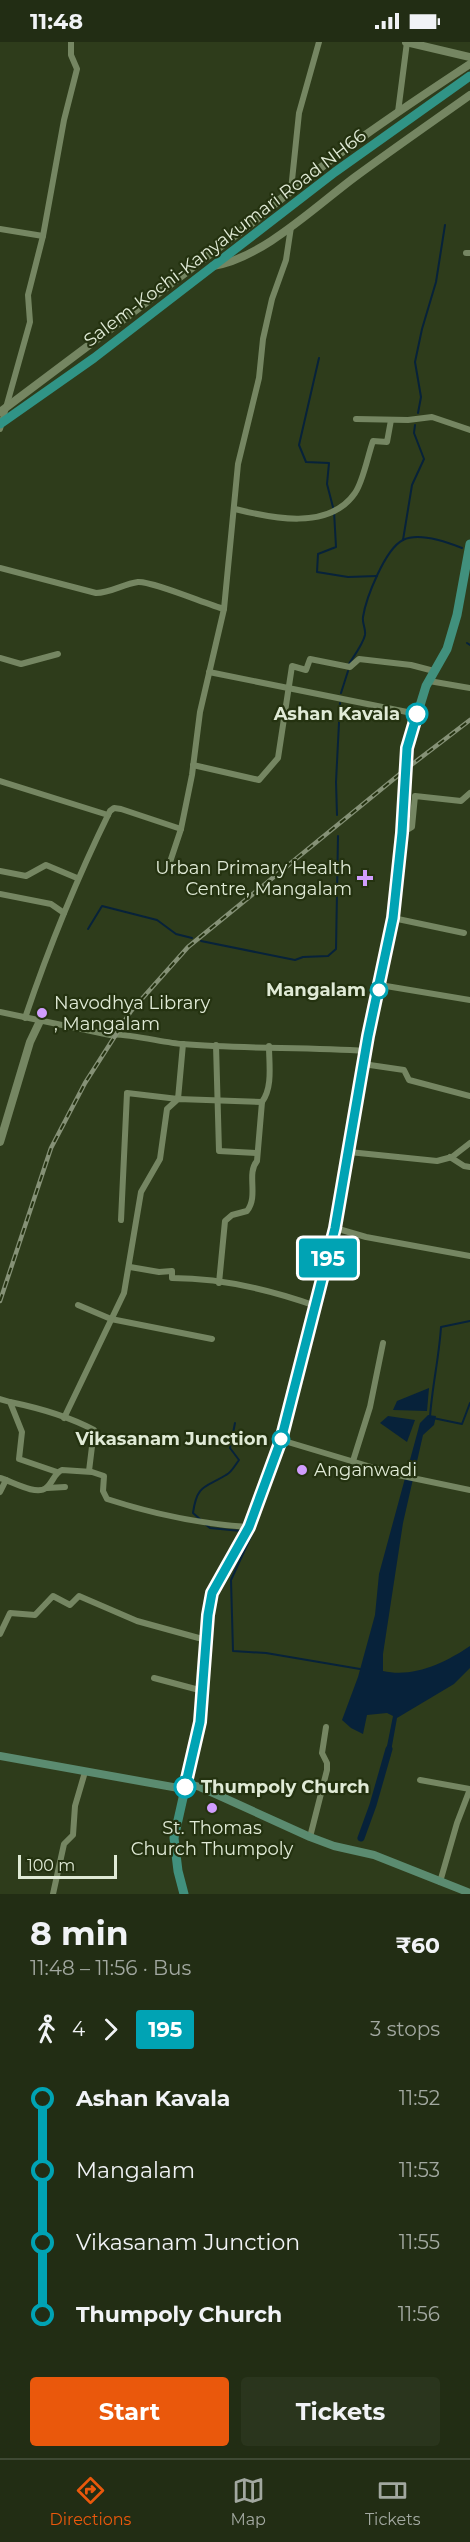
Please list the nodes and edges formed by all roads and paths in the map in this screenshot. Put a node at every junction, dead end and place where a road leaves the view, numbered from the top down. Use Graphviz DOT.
graph roads {
  1 [pos="71,42"];
  2 [pos="319,42"];
  3 [pos="406,42"];
  4 [pos="470,57"];
  5 [pos="470,64"];
  6 [pos="470,76"];
  7 [pos="470,95"];
  8 [pos="398,112"];
  9 [pos="291,191"];
  10 [pos="291,227"];
  11 [pos="0,229"];
  12 [pos="43,236"];
  13 [pos="211,267"];
  14 [pos="3,410"];
  15 [pos="356,419"];
  16 [pos="391,420"];
  17 [pos="1,426"];
  18 [pos="470,430"];
  19 [pos="235,509"];
  20 [pos="470,544"];
  21 [pos="0,568"];
  22 [pos="224,609"];
  23 [pos="58,654"];
  24 [pos="0,658"];
  25 [pos="209,672"];
  26 [pos="432,676"];
  27 [pos="289,688"];
  28 [pos="470,688"];
  29 [pos="417,714"];
  30 [pos="193,765"];
  31 [pos="0,782"];
  32 [pos="470,793"];
  33 [pos="108,815"];
  34 [pos="181,829"];
  35 [pos="402,833"];
  36 [pos="170,862"];
  37 [pos="0,871"];
  38 [pos="78,878"];
  39 [pos="0,894"];
  40 [pos="64,913"];
  41 [pos="393,918"];
  42 [pos="464,933"];
  43 [pos="380,985"];
  44 [pos="470,1000"];
  45 [pos="0,1012"];
  46 [pos="25,1018"];
  47 [pos="40,1021"];
  48 [pos="183,1044"];
  49 [pos="216,1045"];
  50 [pos="269,1046"];
  51 [pos="366,1050"];
  52 [pos="363,1064"];
  53 [pos="470,1095"];
  54 [pos="178,1099"];
  55 [pos="218,1101"];
  56 [pos="262,1102"];
  57 [pos="0,1142"];
  58 [pos="470,1143"];
  59 [pos="349,1152"];
  60 [pos="257,1153"];
  61 [pos="450,1157"];
  62 [pos="470,1167"];
  63 [pos="121,1220"];
  64 [pos="335,1228"];
  65 [pos="470,1256"];
  66 [pos="130,1267"];
  67 [pos="219,1283"];
  68 [pos="78,1305"];
  69 [pos="316,1305"];
  70 [pos="111,1319"];
  71 [pos="212,1339"];
  72 [pos="383,1343"];
  73 [pos="0,1399"];
  74 [pos="10,1402"];
  75 [pos="64,1418"];
  76 [pos="281,1440"];
  77 [pos="353,1461"];
  78 [pos="89,1471"];
  79 [pos="57,1472"];
  80 [pos="3,1479"];
  81 [pos="65,1487"];
  82 [pos="47,1488"];
  83 [pos="470,1490"];
  84 [pos="0,1492"];
  85 [pos="249,1527"];
  86 [pos="0,1634"];
  87 [pos="206,1640"];
  88 [pos="154,1678"];
  89 [pos="203,1691"];
  90 [pos="326,1727"];
  91 [pos="0,1756"];
  92 [pos="86,1772"];
  93 [pos="420,1780"];
  94 [pos="185,1786"];
  95 [pos="470,1789"];
  96 [pos="310,1838"];
  97 [pos="440,1882"];
  98 [pos="470,1893"];
  99 [pos="53,1894"];
  100 [pos="184,1894"];
  1 -- 12 [label="street"];
  2 -- 9 [label="street"];
  3 -- 4 [label="street"];
  3 -- 8 [label="street"];
  5 -- 8 [label="street"];
  6 -- 13 [label="highway, Salem-Kochi-Kanyakumari Road NH66"];
  7 -- 10 [label="street"];
  8 -- 9 [label="street"];
  9 -- 14 [label="street"];
  10 -- 13 [label="street"];
  10 -- 19 [label="street"];
  11 -- 12 [label="street"];
  12 -- 14 [label="street"];
  13 -- 17 [label="highway, Salem-Kochi-Kanyakumari Road NH66"];
  14 -- 17 [label="street"];
  15 -- 16 [label="street"];
  16 -- 18 [label="street"];
  16 -- 19 [label="street"];
  19 -- 22 [label="street"];
  20 -- 26 [label="main road"];
  21 -- 22 [label="street"];
  22 -- 25 [label="street"];
  23 -- 24 [label="street"];
  25 -- 27 [label="street"];
  25 -- 30 [label="street"];
  26 -- 27 [label="street"];
  26 -- 28 [label="street"];
  26 -- 29 [label="main road"];
  27 -- 29 [label="street"];
  27 -- 30 [label="street"];
  29 -- 35 [label="main road"];
  30 -- 34 [label="street"];
  31 -- 33 [label="street"];
  32 -- 35 [label="street"];
  33 -- 34 [label="street"];
  33 -- 38 [label="street"];
  34 -- 36 [label="street"];
  35 -- 41 [label="main road"];
  37 -- 38 [label="street"];
  38 -- 40 [label="street"];
  39 -- 40 [label="street"];
  40 -- 46 [label="street"];
  41 -- 42 [label="street"];
  41 -- 43 [label="main road"];
  43 -- 44 [label="street"];
  43 -- 51 [label="main road"];
  45 -- 46 [label="street"];
  46 -- 47 [label="street"];
  47 -- 48 [label="street"];
  47 -- 57 [label="street"];
  48 -- 49 [label="street"];
  48 -- 54 [label="street"];
  49 -- 50 [label="street"];
  49 -- 55 [label="street"];
  50 -- 51 [label="street"];
  50 -- 56 [label="street"];
  51 -- 52 [label="main road"];
  52 -- 53 [label="street"];
  52 -- 59 [label="main road"];
  54 -- 55 [label="street"];
  54 -- 63 [label="street"];
  54 -- 66 [label="street"];
  55 -- 56 [label="street"];
  55 -- 60 [label="street"];
  56 -- 60 [label="street"];
  58 -- 61 [label="street"];
  59 -- 61 [label="street"];
  59 -- 64 [label="main road"];
  60 -- 67 [label="street"];
  61 -- 62 [label="street"];
  64 -- 65 [label="street"];
  64 -- 69 [label="main road"];
  66 -- 67 [label="street"];
  66 -- 70 [label="street"];
  67 -- 69 [label="street"];
  68 -- 70 [label="street"];
  69 -- 76 [label="main road"];
  70 -- 71 [label="street"];
  70 -- 75 [label="street"];
  72 -- 77 [label="street"];
  73 -- 74 [label="street"];
  74 -- 75 [label="street"];
  74 -- 79 [label="street"];
  75 -- 78 [label="street"];
  76 -- 77 [label="street"];
  76 -- 85 [label="main road"];
  77 -- 83 [label="street"];
  78 -- 79 [label="street"];
  78 -- 85 [label="street"];
  79 -- 82 [label="street"];
  80 -- 82 [label="street"];
  80 -- 84 [label="street"];
  81 -- 82 [label="street"];
  85 -- 87 [label="main road"];
  86 -- 87 [label="street"];
  87 -- 89 [label="main road"];
  88 -- 89 [label="street"];
  89 -- 94 [label="main road"];
  90 -- 96 [label="street"];
  91 -- 92 [label="main road"];
  92 -- 94 [label="main road"];
  92 -- 99 [label="street"];
  93 -- 95 [label="street"];
  94 -- 96 [label="main road"];
  94 -- 100 [label="main road"];
  95 -- 97 [label="street"];
  96 -- 97 [label="main road"];
  97 -- 98 [label="main road"];
}
